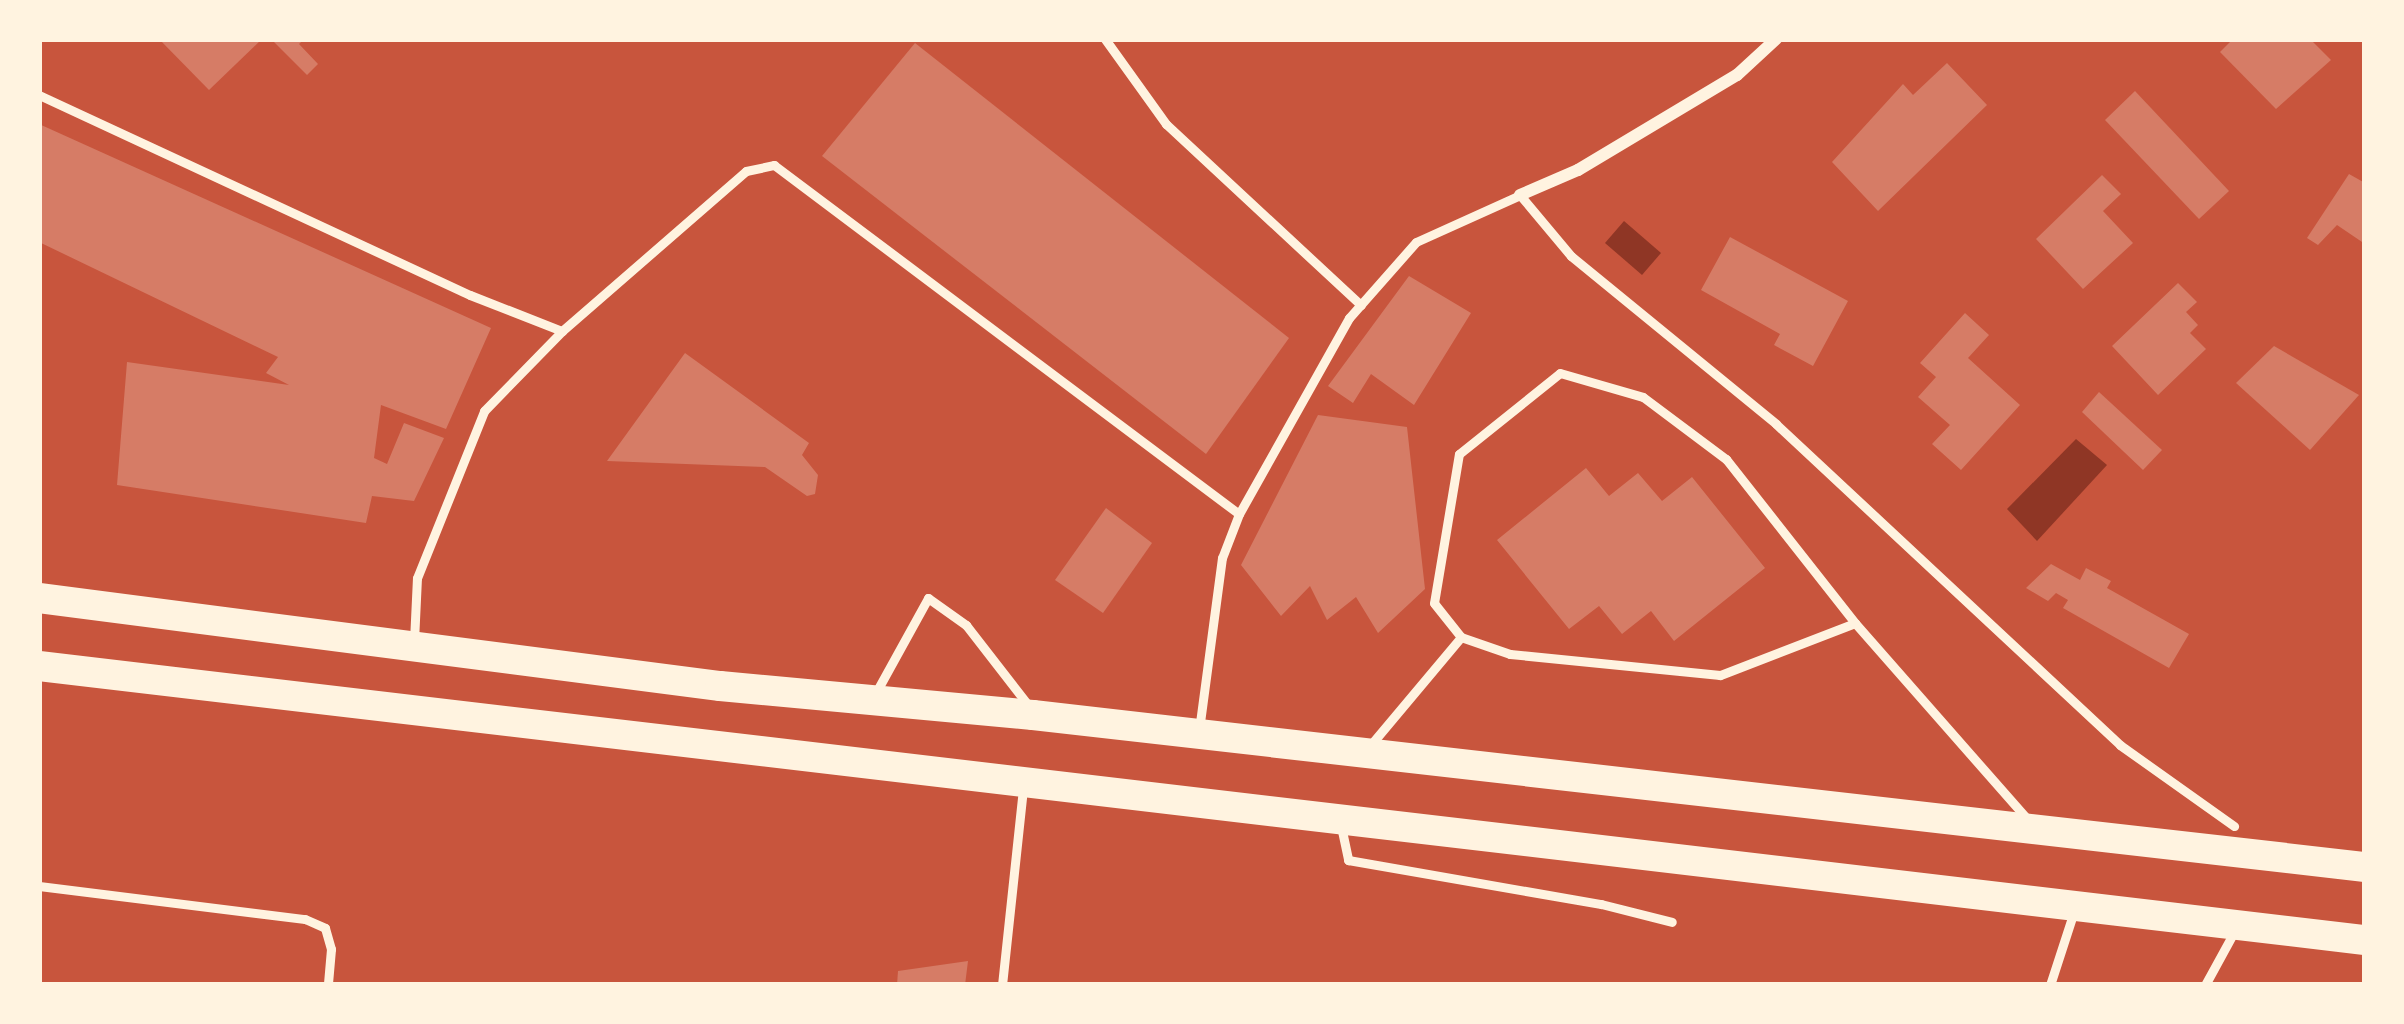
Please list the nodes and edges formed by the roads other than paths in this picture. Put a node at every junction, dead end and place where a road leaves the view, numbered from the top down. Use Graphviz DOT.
graph roads {
  1 [pos="1105,39"];
  2 [pos="1776,39"];
  3 [pos="39,95"];
  4 [pos="1520,195"];
  5 [pos="1361,305"];
  6 [pos="562,331"];
  7 [pos="1239,514"];
  8 [pos="39,598"];
  9 [pos="1855,623"];
  10 [pos="1461,637"];
  11 [pos="414,647"];
  12 [pos="39,666"];
  13 [pos="871,701"];
  14 [pos="1033,716"];
  15 [pos="1198,737"];
  16 [pos="1362,755"];
  17 [pos="1024,784"];
  18 [pos="1340,820"];
  19 [pos="2234,826"];
  20 [pos="2034,828"];
  21 [pos="2365,868"];
  22 [pos="39,886"];
  23 [pos="2074,906"];
  24 [pos="1672,922"];
  25 [pos="2236,925"];
  26 [pos="2365,940"];
  27 [pos="328,985"];
  28 [pos="1002,985"];
  29 [pos="2050,985"];
  30 [pos="2205,985"];
  1 -- 5 [label="lane"];
  2 -- 4 [label="street"];
  3 -- 6 [label="lane"];
  4 -- 5 [label="lane"];
  4 -- 19 [label="lane"];
  5 -- 7 [label="lane"];
  6 -- 7 [label="lane"];
  6 -- 11 [label="lane"];
  7 -- 15 [label="lane"];
  8 -- 11 [label="main road"];
  9 -- 10 [label="lane"];
  9 -- 10 [label="lane"];
  9 -- 20 [label="lane"];
  10 -- 16 [label="lane"];
  11 -- 13 [label="main road"];
  12 -- 17 [label="main road"];
  13 -- 14 [label="main road"];
  13 -- 14 [label="lane"];
  14 -- 15 [label="main road"];
  15 -- 16 [label="main road"];
  16 -- 20 [label="main road"];
  17 -- 18 [label="main road"];
  17 -- 28 [label="lane"];
  18 -- 23 [label="main road"];
  18 -- 24 [label="lane"];
  20 -- 21 [label="main road"];
  22 -- 27 [label="lane"];
  23 -- 25 [label="main road"];
  23 -- 29 [label="lane"];
  25 -- 26 [label="main road"];
  25 -- 30 [label="lane"];
}
